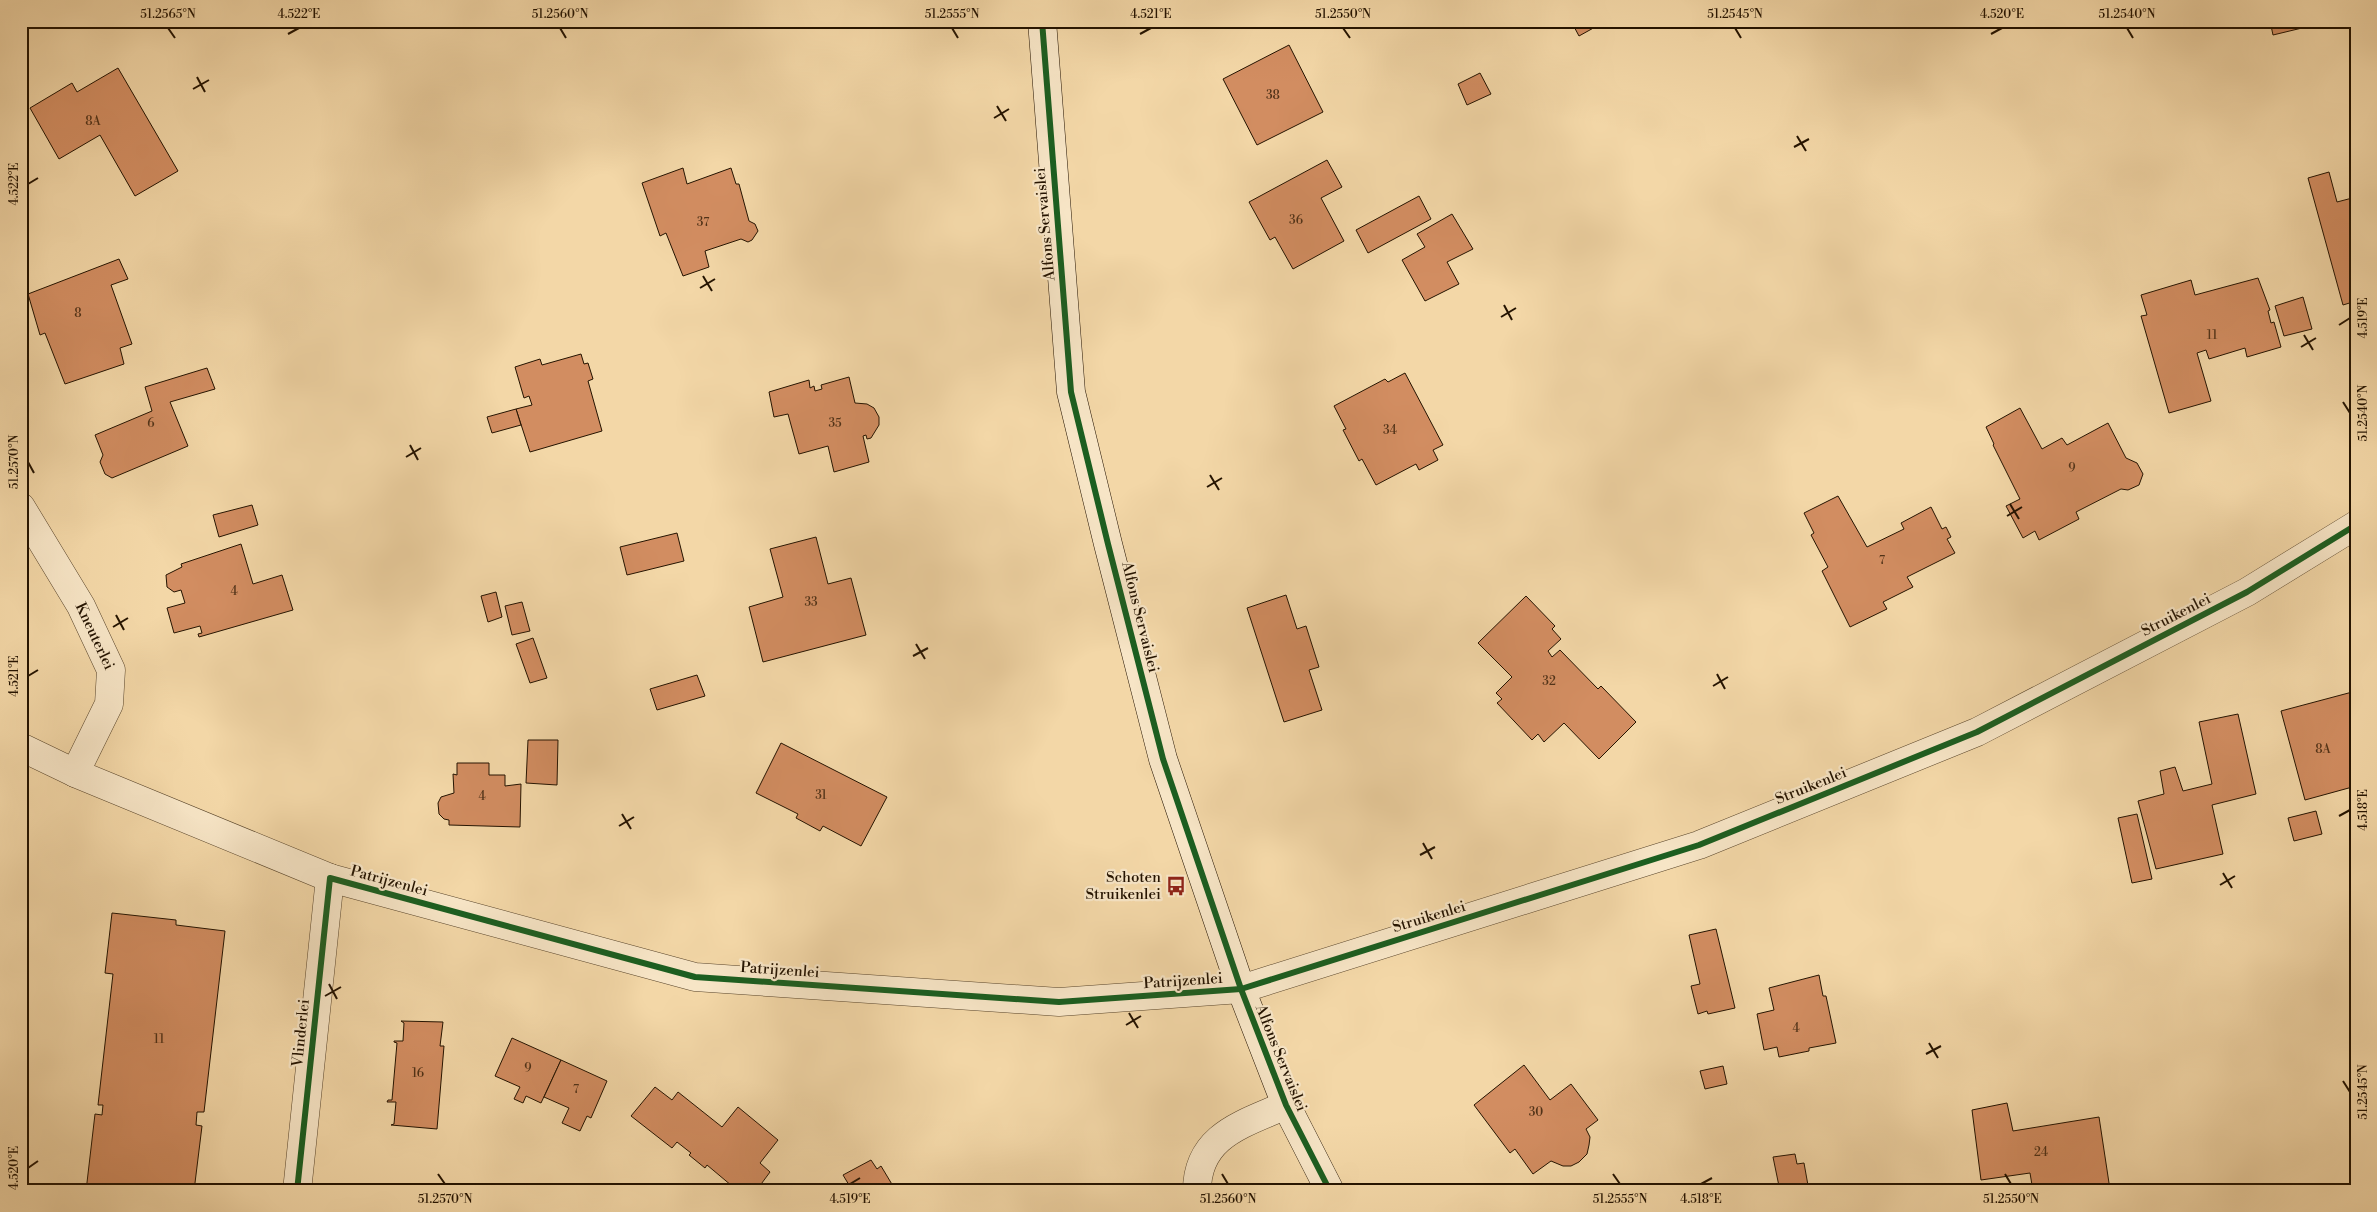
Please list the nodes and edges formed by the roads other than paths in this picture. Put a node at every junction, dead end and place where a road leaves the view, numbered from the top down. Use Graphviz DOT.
graph roads {
  1 [pos="1042,21"];
  2 [pos="21,508"];
  3 [pos="2356,525"];
  4 [pos="21,746"];
  5 [pos="75,773"];
  6 [pos="330,878"];
  7 [pos="1241,989"];
  8 [pos="1286,1105"];
  9 [pos="297,1191"];
  10 [pos="1198,1191"];
  11 [pos="1330,1191"];
  1 -- 7 [label="street, Alfons Servaislei"];
  2 -- 5 [label="street, Kneuterlei"];
  3 -- 7 [label="street, Struikenlei"];
  4 -- 5 [label="street, Patrijzenlei"];
  5 -- 6 [label="street, Patrijzenlei"];
  6 -- 7 [label="street, Patrijzenlei"];
  6 -- 9 [label="street, Vlinderlei"];
  7 -- 8 [label="street, Alfons Servaislei"];
  8 -- 10 [label="street"];
  8 -- 11 [label="street, Alfons Servaislei"];
}
